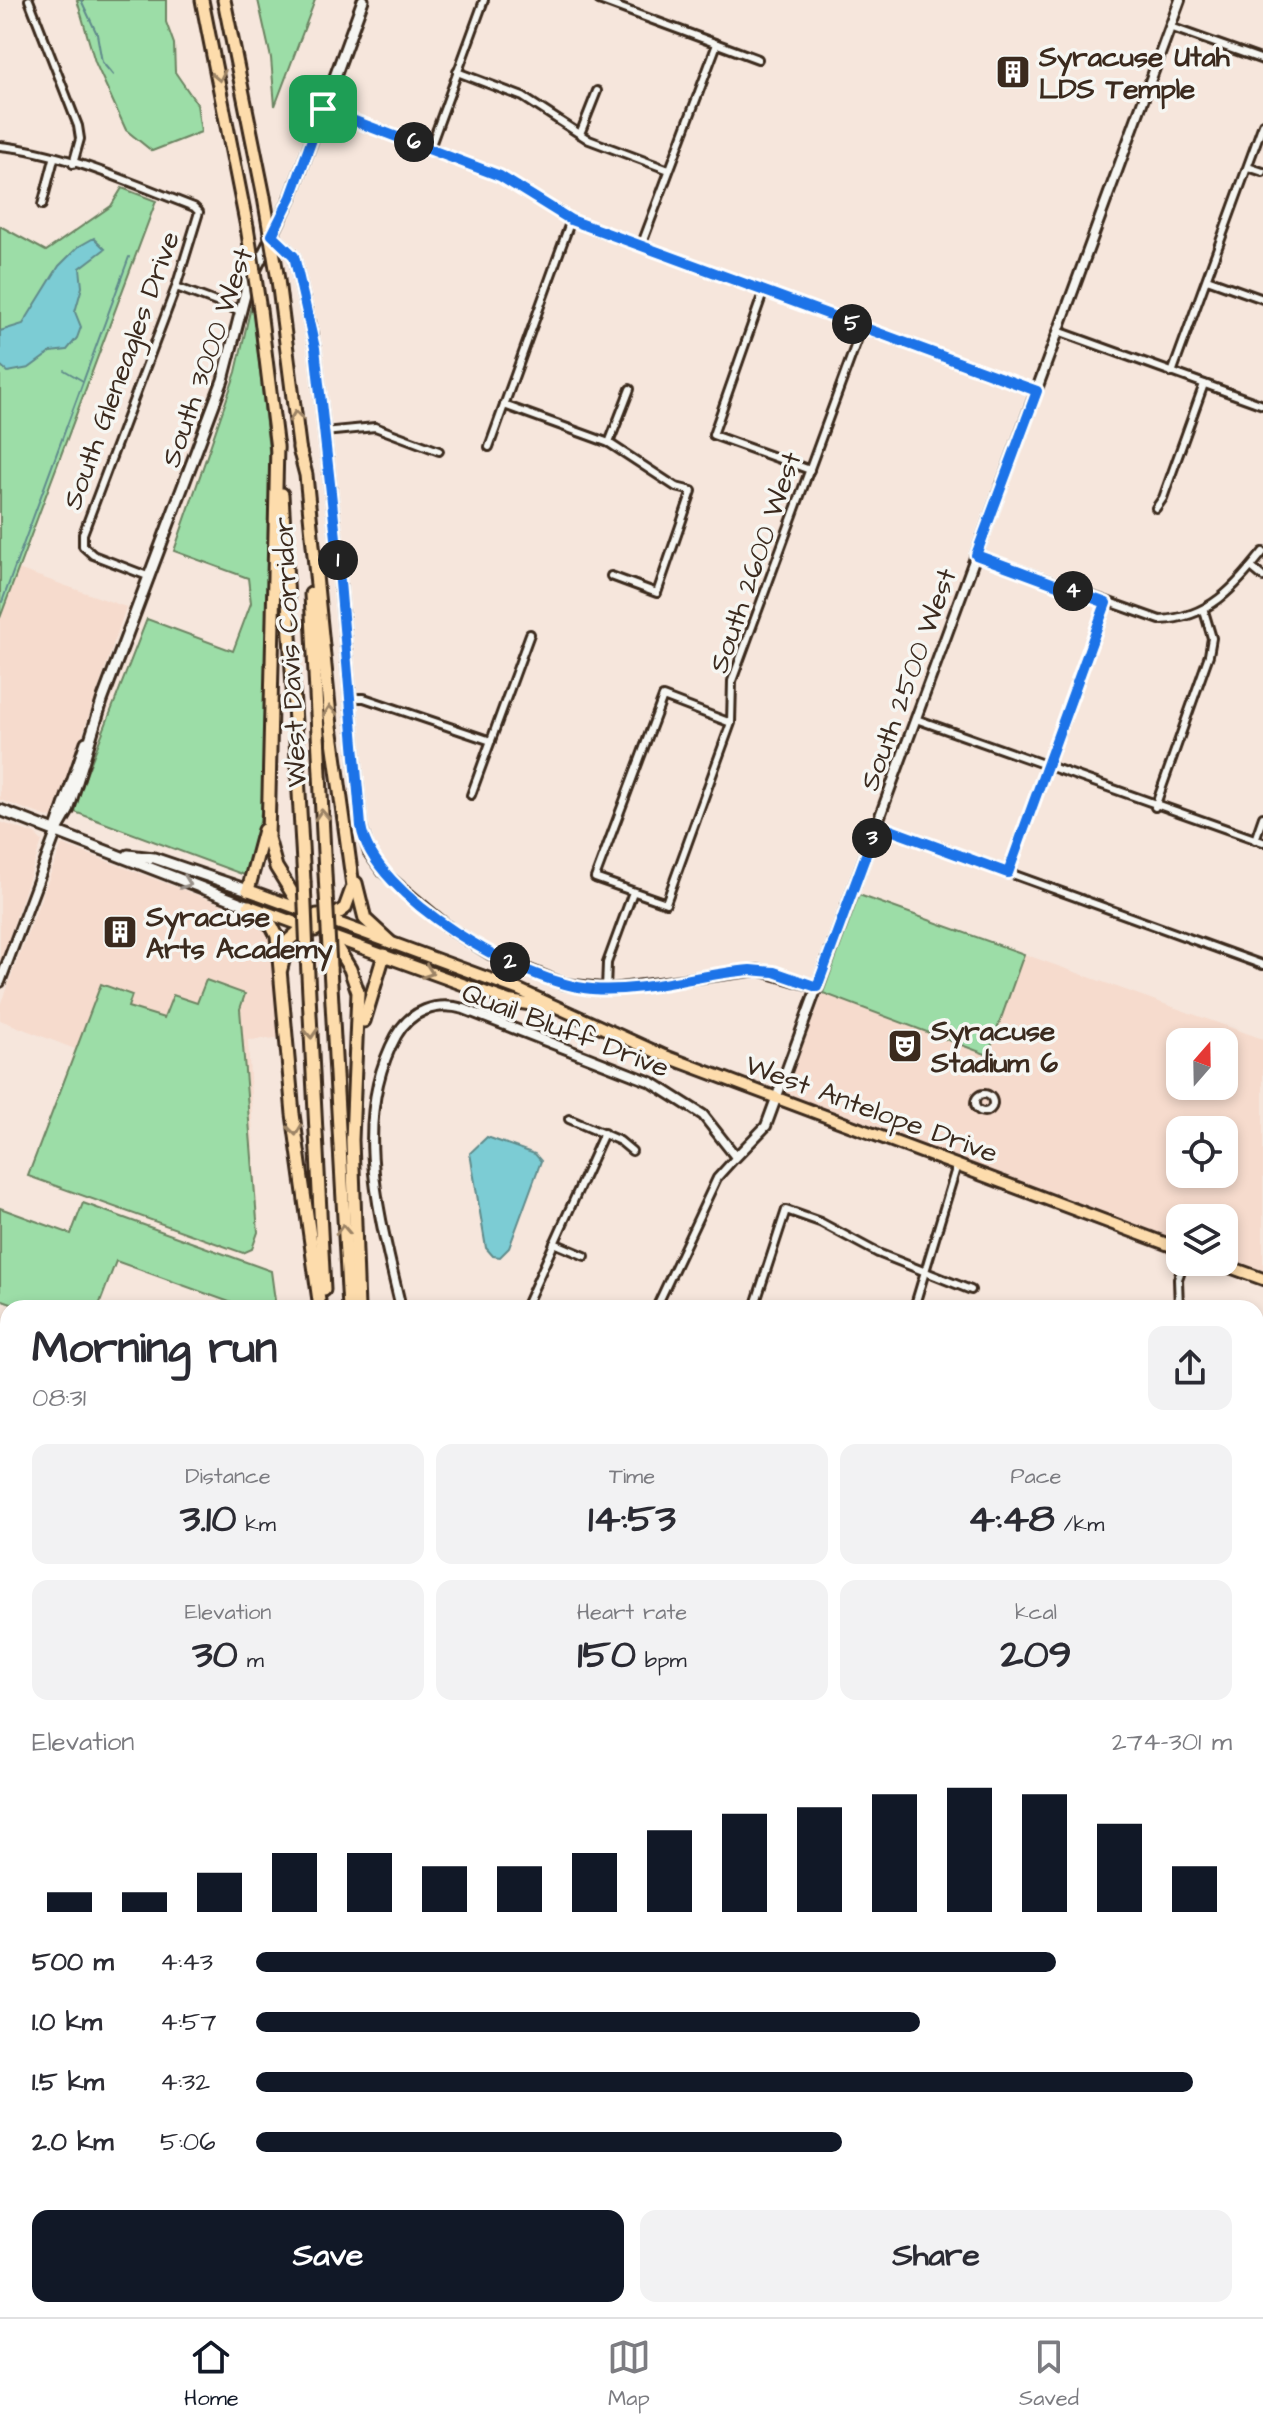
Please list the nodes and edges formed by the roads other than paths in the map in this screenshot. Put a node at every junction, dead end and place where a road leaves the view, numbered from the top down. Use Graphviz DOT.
graph roads {
  1 [pos="29,0"];
  2 [pos="202,0"];
  3 [pos="224,0"];
  4 [pos="363,0"];
  5 [pos="484,0"];
  6 [pos="599,0"];
  7 [pos="1180,0"];
  8 [pos="1170,27"];
  9 [pos="717,44"];
  10 [pos="758,59"];
  11 [pos="1263,60"];
  12 [pos="457,72"];
  13 [pos="597,91"];
  14 [pos="323,109"];
  15 [pos="1263,124"];
  16 [pos="580,134"];
  17 [pos="0,146"];
  18 [pos="430,148"];
  19 [pos="54,159"];
  20 [pos="73,164"];
  21 [pos="1248,167"];
  22 [pos="669,170"];
  23 [pos="1263,172"];
  24 [pos="42,205"];
  25 [pos="571,220"];
  26 [pos="272,235"];
  27 [pos="641,246"];
  28 [pos="1207,279"];
  29 [pos="176,287"];
  30 [pos="763,293"];
  31 [pos="1263,299"];
  32 [pos="240,311"];
  33 [pos="862,327"];
  34 [pos="1058,331"];
  35 [pos="1172,373"];
  36 [pos="1204,384"];
  37 [pos="630,389"];
  38 [pos="1037,391"];
  39 [pos="504,405"];
  40 [pos="1263,405"];
  41 [pos="324,432"];
  42 [pos="609,443"];
  43 [pos="277,445"];
  44 [pos="489,447"];
  45 [pos="299,448"];
  46 [pos="439,451"];
  47 [pos="810,470"];
  48 [pos="1156,508"];
  49 [pos="1263,552"];
  50 [pos="976,555"];
  51 [pos="1251,567"];
  52 [pos="611,576"];
  53 [pos="151,577"];
  54 [pos="1263,577"];
  55 [pos="1106,603"];
  56 [pos="1204,611"];
  57 [pos="530,634"];
  58 [pos="349,698"];
  59 [pos="916,719"];
  60 [pos="731,723"];
  61 [pos="491,741"];
  62 [pos="1046,767"];
  63 [pos="471,795"];
  64 [pos="1155,807"];
  65 [pos="0,810"];
  66 [pos="267,814"];
  67 [pos="1263,817"];
  68 [pos="877,825"];
  69 [pos="57,830"];
  70 [pos="1255,840"];
  71 [pos="1263,842"];
  72 [pos="125,855"];
  73 [pos="352,871"];
  74 [pos="1008,873"];
  75 [pos="248,890"];
  76 [pos="633,892"];
  77 [pos="249,906"];
  78 [pos="316,923"];
  79 [pos="390,942"];
  80 [pos="384,955"];
  81 [pos="1263,965"];
  82 [pos="281,969"];
  83 [pos="0,982"];
  84 [pos="817,987"];
  85 [pos="606,989"];
  86 [pos="549,1007"];
  87 [pos="355,1064"];
  88 [pos="776,1098"];
  89 [pos="569,1119"];
  90 [pos="604,1133"];
  91 [pos="632,1151"];
  92 [pos="736,1157"];
  93 [pos="957,1165"];
  94 [pos="554,1243"];
  95 [pos="1166,1244"];
  96 [pos="585,1256"];
  97 [pos="1238,1270"];
  98 [pos="926,1273"];
  99 [pos="1179,1276"];
  100 [pos="1263,1279"];
  101 [pos="971,1290"];
  102 [pos="322,1300"];
  103 [pos="323,1300"];
  104 [pos="349,1300"];
  105 [pos="358,1300"];
  106 [pos="399,1300"];
  107 [pos="529,1300"];
  108 [pos="660,1300"];
  109 [pos="757,1300"];
  110 [pos="917,1300"];
  111 [pos="1179,1300"];
  1 -- 20 [label="street"];
  2 -- 43 [label="highway, West Davis Corridor, one-way, bridge"];
  45 -- 3 [label="highway, West Davis Corridor, one-way, bridge"];
  4 -- 14 [label="main road, South 3000 West"];
  5 -- 12 [label="street"];
  6 -- 9 [label="street"];
  7 -- 8 [label="street, South 2500 West"];
  8 -- 11 [label="street"];
  8 -- 34 [label="street, South 2500 West"];
  9 -- 10 [label="street"];
  9 -- 22 [label="street"];
  12 -- 16 [label="street"];
  12 -- 18 [label="street"];
  13 -- 16 [label="street"];
  14 -- 18 [label="street"];
  14 -- 26 [label="main road, South 3000 West"];
  15 -- 21 [label="street"];
  16 -- 22 [label="street"];
  17 -- 19 [label="street"];
  18 -- 25 [label="street"];
  19 -- 20 [label="street"];
  19 -- 24 [label="street"];
  20 -- 29 [label="street, South Gleneagles Drive"];
  21 -- 23 [label="street"];
  21 -- 28 [label="street"];
  22 -- 27 [label="street"];
  25 -- 27 [label="street"];
  25 -- 39 [label="street"];
  26 -- 32 [label="main road, South 3000 West"];
  26 -- 41 [label="street"];
  27 -- 30 [label="street"];
  28 -- 31 [label="street"];
  28 -- 35 [label="street"];
  29 -- 32 [label="street"];
  29 -- 53 [label="street, South Gleneagles Drive"];
  30 -- 33 [label="street"];
  30 -- 47 [label="street"];
  32 -- 53 [label="main road, South 3000 West"];
  33 -- 38 [label="street"];
  33 -- 47 [label="street, South 2600 West"];
  34 -- 35 [label="street"];
  34 -- 38 [label="street, South 2500 West"];
  35 -- 36 [label="street"];
  36 -- 40 [label="street"];
  36 -- 48 [label="street"];
  37 -- 42 [label="street"];
  38 -- 50 [label="street, South 2500 West"];
  39 -- 42 [label="street"];
  39 -- 44 [label="street"];
  41 -- 46 [label="street"];
  41 -- 58 [label="street"];
  42 -- 52 [label="street"];
  43 -- 66 [label="highway"];
  43 -- 103 [label="highway, West Davis Corridor, one-way, bridge"];
  73 -- 45 [label="highway, one-way"];
  104 -- 45 [label="highway, West Davis Corridor, one-way, bridge"];
  47 -- 60 [label="street, South 2600 West"];
  49 -- 51 [label="street"];
  50 -- 55 [label="street"];
  50 -- 59 [label="street, South 2500 West"];
  51 -- 54 [label="street"];
  51 -- 56 [label="street"];
  53 -- 69 [label="main road, South 3000 West"];
  55 -- 56 [label="street"];
  55 -- 62 [label="street"];
  56 -- 64 [label="street"];
  57 -- 61 [label="street"];
  58 -- 61 [label="street"];
  58 -- 85 [label="street"];
  59 -- 62 [label="street"];
  59 -- 68 [label="street, South 2500 West"];
  60 -- 76 [label="street, South 2600 West"];
  60 -- 76 [label="street"];
  61 -- 63 [label="street"];
  62 -- 64 [label="street"];
  62 -- 74 [label="street"];
  64 -- 70 [label="street"];
  65 -- 69 [label="main road, West Antelope Drive"];
  66 -- 75 [label="highway"];
  66 -- 78 [label="highway"];
  67 -- 70 [label="street"];
  68 -- 74 [label="street"];
  68 -- 84 [label="street, South 2500 West"];
  69 -- 72 [label="main road, West Antelope Drive"];
  69 -- 83 [label="street, South 3000 West"];
  70 -- 71 [label="street"];
  72 -- 75 [label="main road, West Antelope Drive"];
  72 -- 77 [label="main road, West Antelope Drive, one-way"];
  73 -- 78 [label="highway"];
  73 -- 79 [label="highway"];
  74 -- 81 [label="street"];
  75 -- 78 [label="main road, West Antelope Drive"];
  76 -- 85 [label="street"];
  77 -- 78 [label="main road, West Antelope Drive"];
  77 -- 82 [label="highway"];
  78 -- 79 [label="main road, West Antelope Drive"];
  78 -- 80 [label="main road, West Antelope Drive"];
  78 -- 82 [label="highway"];
  78 -- 87 [label="highway"];
  79 -- 86 [label="main road, West Antelope Drive"];
  80 -- 86 [label="main road, West Antelope Drive, one-way"];
  80 -- 87 [label="highway"];
  82 -- 102 [label="highway, one-way"];
  84 -- 85 [label="street"];
  84 -- 88 [label="street, South 2500 West"];
  86 -- 88 [label="main road, West Antelope Drive"];
  87 -- 105 [label="highway"];
  88 -- 92 [label="street, South 2500 West"];
  88 -- 93 [label="main road, West Antelope Drive"];
  89 -- 90 [label="street"];
  90 -- 91 [label="street"];
  90 -- 94 [label="street"];
  92 -- 106 [label="street, Quail Bluff Drive"];
  92 -- 108 [label="street, South 2500 West"];
  93 -- 95 [label="main road, West Antelope Drive"];
  93 -- 98 [label="street"];
  94 -- 96 [label="street"];
  94 -- 107 [label="street"];
  97 -- 100 [label="main road"];
  98 -- 101 [label="street"];
  98 -- 109 [label="street"];
  98 -- 110 [label="street"];
  99 -- 111 [label="street"];
}
